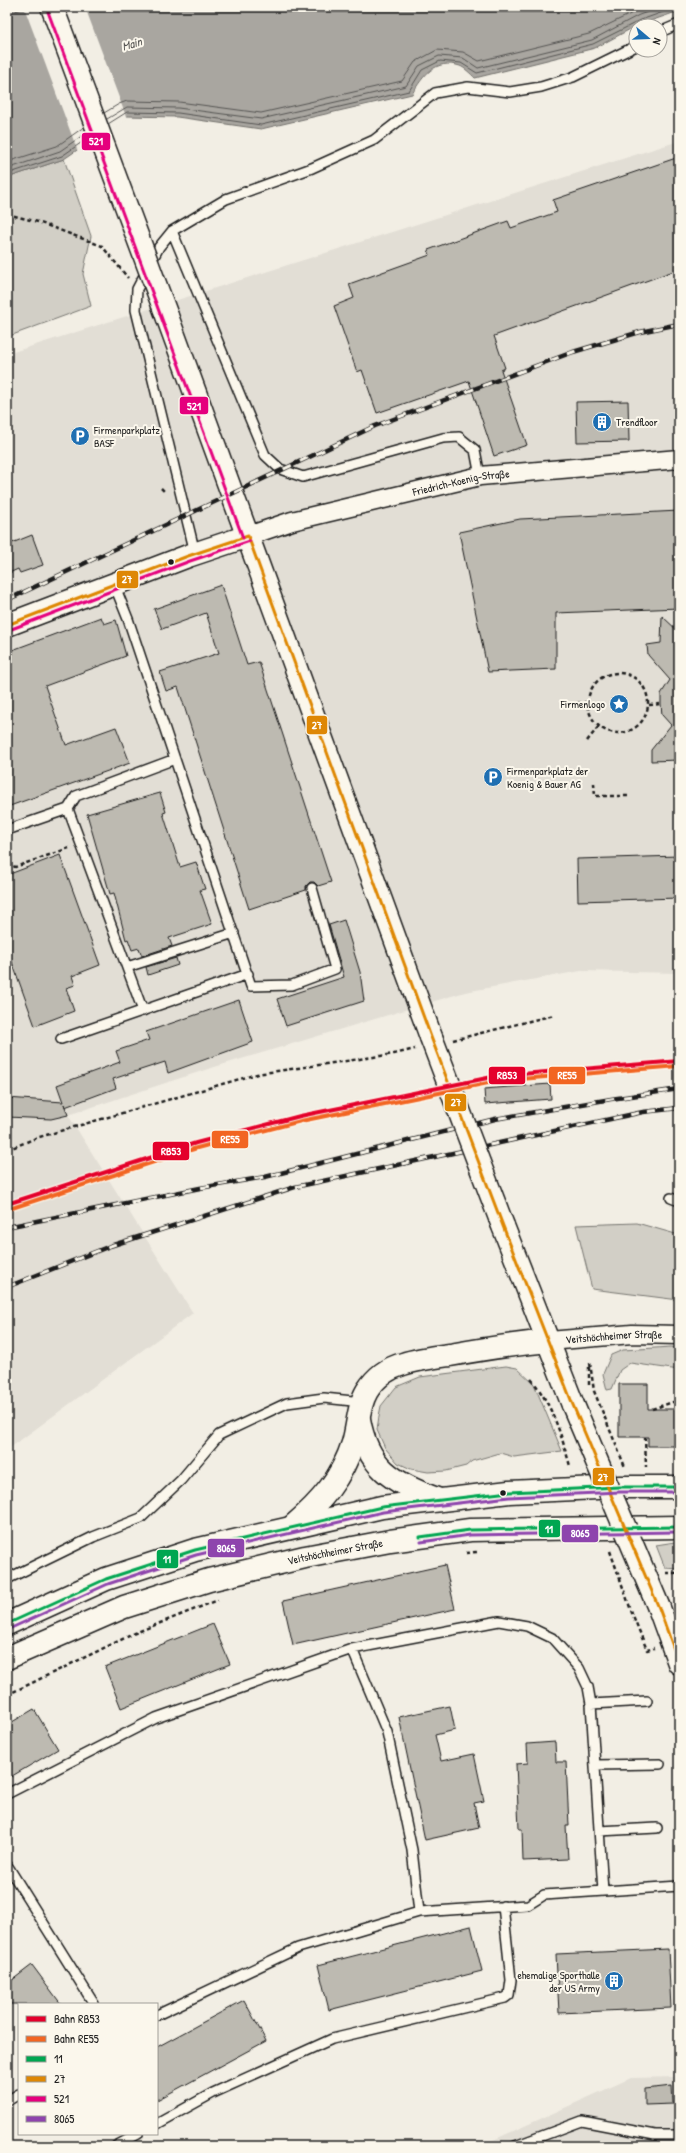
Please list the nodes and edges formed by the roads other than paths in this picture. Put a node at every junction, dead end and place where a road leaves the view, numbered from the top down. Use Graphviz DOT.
graph roads {
  1 [pos="52,7"];
  2 [pos="679,24"];
  3 [pos="668,29"];
  4 [pos="628,50"];
  5 [pos="172,231"];
  6 [pos="679,460"];
  7 [pos="480,476"];
  8 [pos="248,536"];
  9 [pos="195,553"];
  10 [pos="114,584"];
  11 [pos="7,625"];
  12 [pos="175,759"];
  13 [pos="68,809"];
  14 [pos="7,830"];
  15 [pos="312,888"];
  16 [pos="234,933"];
  17 [pos="127,967"];
  18 [pos="248,974"];
  19 [pos="143,1010"];
  20 [pos="61,1039"];
  21 [pos="679,1335"];
  22 [pos="549,1341"];
  23 [pos="360,1409"];
  24 [pos="679,1487"];
  25 [pos="440,1500"];
  26 [pos="293,1526"];
  27 [pos="679,1527"];
  28 [pos="7,1579"];
  29 [pos="7,1624"];
  30 [pos="352,1649"];
  31 [pos="7,1658"];
  32 [pos="679,1663"];
  33 [pos="647,1701"];
  34 [pos="591,1704"];
  35 [pos="660,1764"];
  36 [pos="595,1765"];
  37 [pos="7,1794"];
  38 [pos="657,1828"];
  39 [pos="599,1831"];
  40 [pos="7,1865"];
  41 [pos="679,1886"];
  42 [pos="603,1891"];
  43 [pos="504,1906"];
  44 [pos="419,1912"];
  45 [pos="93,2003"];
  46 [pos="158,2015"];
  47 [pos="18,2095"];
  48 [pos="7,2101"];
  49 [pos="158,2123"];
  50 [pos="136,2135"];
  51 [pos="679,2136"];
  52 [pos="116,2146"];
  53 [pos="515,2146"];
  1 -- 8 [label="main road, bridge"];
  2 -- 3 [label="lane"];
  4 -- 5 [label="lane"];
  5 -- 7 [label="lane"];
  5 -- 9 [label="lane"];
  6 -- 7 [label="street, Friedrich-Koenig-Straße"];
  7 -- 8 [label="street, Friedrich-Koenig-Straße"];
  8 -- 9 [label="main road"];
  8 -- 22 [label="main road, bridge"];
  9 -- 10 [label="main road"];
  10 -- 11 [label="main road"];
  10 -- 12 [label="lane"];
  12 -- 13 [label="lane"];
  12 -- 16 [label="lane"];
  13 -- 14 [label="lane"];
  13 -- 17 [label="lane"];
  15 -- 18 [label="lane"];
  16 -- 17 [label="lane"];
  16 -- 18 [label="lane"];
  17 -- 19 [label="lane"];
  18 -- 19 [label="lane"];
  19 -- 20 [label="lane"];
  21 -- 22 [label="street, Veitshöchheimer Straße"];
  22 -- 23 [label="main road"];
  22 -- 32 [label="main road, bridge"];
  23 -- 25 [label="main road"];
  23 -- 26 [label="main road"];
  23 -- 28 [label="lane"];
  24 -- 25 [label="main road"];
  25 -- 26 [label="main road"];
  26 -- 29 [label="main road"];
  27 -- 31 [label="main road, Veitshöchheimer Straße"];
  30 -- 34 [label="lane"];
  30 -- 37 [label="lane"];
  30 -- 44 [label="lane"];
  33 -- 34 [label="lane"];
  34 -- 36 [label="lane"];
  35 -- 36 [label="lane"];
  36 -- 39 [label="lane"];
  38 -- 39 [label="lane"];
  39 -- 42 [label="lane"];
  40 -- 45 [label="lane"];
  41 -- 42 [label="lane"];
  42 -- 43 [label="lane"];
  43 -- 44 [label="lane"];
  43 -- 49 [label="lane"];
  44 -- 46 [label="lane"];
  47 -- 48 [label="lane"];
  50 -- 52 [label="lane"];
  51 -- 53 [label="lane"];
}
